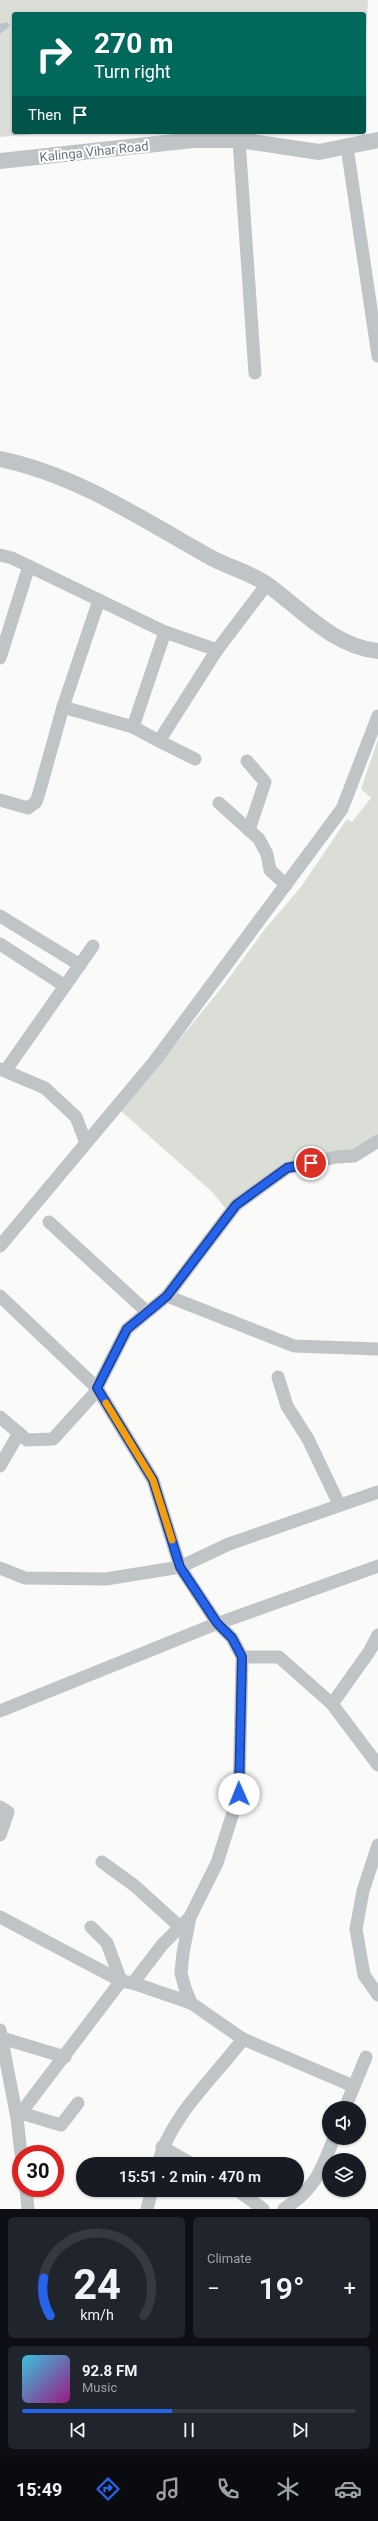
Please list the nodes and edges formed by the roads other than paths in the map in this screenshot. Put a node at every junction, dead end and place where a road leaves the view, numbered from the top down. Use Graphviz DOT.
graph roads {
  1 [pos="239,140"];
  2 [pos="378,140"];
  3 [pos="347,147"];
  4 [pos="0,161"];
  5 [pos="378,356"];
  6 [pos="255,373"];
  7 [pos="0,459"];
  8 [pos="0,556"];
  9 [pos="29,566"];
  10 [pos="267,584"];
  11 [pos="99,600"];
  12 [pos="164,632"];
  13 [pos="217,650"];
  14 [pos="378,652"];
  15 [pos="0,658"];
  16 [pos="63,707"];
  17 [pos="378,716"];
  18 [pos="133,727"];
  19 [pos="159,741"];
  20 [pos="195,759"];
  21 [pos="247,761"];
  22 [pos="0,800"];
  23 [pos="219,803"];
  24 [pos="249,830"];
  25 [pos="286,885"];
  26 [pos="0,917"];
  27 [pos="0,944"];
  28 [pos="93,946"];
  29 [pos="80,965"];
  30 [pos="65,986"];
  31 [pos="3,1069"];
  32 [pos="378,1141"];
  33 [pos="86,1143"];
  34 [pos="49,1222"];
  35 [pos="0,1246"];
  36 [pos="0,1296"];
  37 [pos="167,1296"];
  38 [pos="147,1312"];
  39 [pos="378,1349"];
  40 [pos="278,1377"];
  41 [pos="97,1388"];
  42 [pos="0,1417"];
  43 [pos="19,1434"];
  44 [pos="0,1466"];
  45 [pos="378,1492"];
  46 [pos="339,1504"];
  47 [pos="378,1566"];
  48 [pos="180,1567"];
  49 [pos="0,1568"];
  50 [pos="217,1623"];
  51 [pos="378,1635"];
  52 [pos="242,1657"];
  53 [pos="332,1704"];
  54 [pos="0,1711"];
  55 [pos="378,1765"];
  56 [pos="0,1807"];
  57 [pos="0,1835"];
  58 [pos="378,1845"];
  59 [pos="102,1862"];
  60 [pos="190,1917"];
  61 [pos="0,1918"];
  62 [pos="91,1927"];
  63 [pos="180,1927"];
  64 [pos="127,1982"];
  65 [pos="378,1995"];
  66 [pos="191,2004"];
  67 [pos="1,2034"];
  68 [pos="243,2039"];
  69 [pos="65,2057"];
  70 [pos="366,2057"];
  71 [pos="352,2086"];
  72 [pos="347,2101"];
  73 [pos="78,2103"];
  74 [pos="19,2116"];
  75 [pos="21,2145"];
  76 [pos="331,2145"];
  77 [pos="162,2147"];
  78 [pos="160,2157"];
  79 [pos="180,2157"];
  80 [pos="27,2197"];
  81 [pos="150,2197"];
  82 [pos="247,2197"];
  83 [pos="28,2209"];
  84 [pos="147,2209"];
  85 [pos="263,2209"];
  86 [pos="284,2209"];
  1 -- 3 [label="street, Kalinga Vihar Road"];
  1 -- 4 [label="street, Kalinga Vihar Road"];
  1 -- 6 [label="street"];
  2 -- 3 [label="street, Kalinga Vihar Road"];
  3 -- 5 [label="street"];
  7 -- 10 [label="street"];
  8 -- 9 [label="street"];
  9 -- 11 [label="street"];
  9 -- 15 [label="street"];
  10 -- 13 [label="street"];
  10 -- 14 [label="street"];
  11 -- 12 [label="street"];
  11 -- 16 [label="street"];
  12 -- 13 [label="street"];
  12 -- 18 [label="street"];
  13 -- 19 [label="street"];
  16 -- 18 [label="street"];
  16 -- 22 [label="street"];
  17 -- 25 [label="street"];
  18 -- 19 [label="street"];
  19 -- 20 [label="street"];
  21 -- 24 [label="street"];
  23 -- 24 [label="street"];
  24 -- 25 [label="street"];
  25 -- 33 [label="street"];
  26 -- 29 [label="street"];
  27 -- 30 [label="street"];
  28 -- 29 [label="street"];
  29 -- 30 [label="street"];
  30 -- 31 [label="street"];
  31 -- 33 [label="street"];
  32 -- 37 [label="street"];
  33 -- 35 [label="street"];
  34 -- 38 [label="street"];
  36 -- 41 [label="street"];
  37 -- 38 [label="street"];
  37 -- 39 [label="street"];
  38 -- 41 [label="street"];
  40 -- 46 [label="street"];
  41 -- 43 [label="street"];
  41 -- 48 [label="street"];
  42 -- 43 [label="street"];
  43 -- 44 [label="street"];
  45 -- 46 [label="street"];
  46 -- 48 [label="street"];
  47 -- 50 [label="street"];
  48 -- 49 [label="street"];
  48 -- 50 [label="street"];
  50 -- 52 [label="street"];
  50 -- 54 [label="street"];
  51 -- 53 [label="street"];
  52 -- 53 [label="street"];
  52 -- 60 [label="street"];
  53 -- 55 [label="street"];
  56 -- 57 [label="street"];
  58 -- 65 [label="street"];
  59 -- 63 [label="street"];
  60 -- 63 [label="street"];
  60 -- 66 [label="street"];
  61 -- 64 [label="street"];
  62 -- 64 [label="street"];
  63 -- 64 [label="street"];
  64 -- 66 [label="street"];
  64 -- 69 [label="street"];
  66 -- 68 [label="street"];
  67 -- 69 [label="street"];
  67 -- 74 [label="street"];
  68 -- 71 [label="street"];
  68 -- 77 [label="street"];
  69 -- 74 [label="street"];
  70 -- 71 [label="street"];
  71 -- 72 [label="street"];
  73 -- 74 [label="street"];
  74 -- 75 [label="street"];
  76 -- 86 [label="street"];
  77 -- 78 [label="street"];
  77 -- 79 [label="street"];
  80 -- 83 [label="street"];
  81 -- 84 [label="street"];
  82 -- 85 [label="street"];
}
